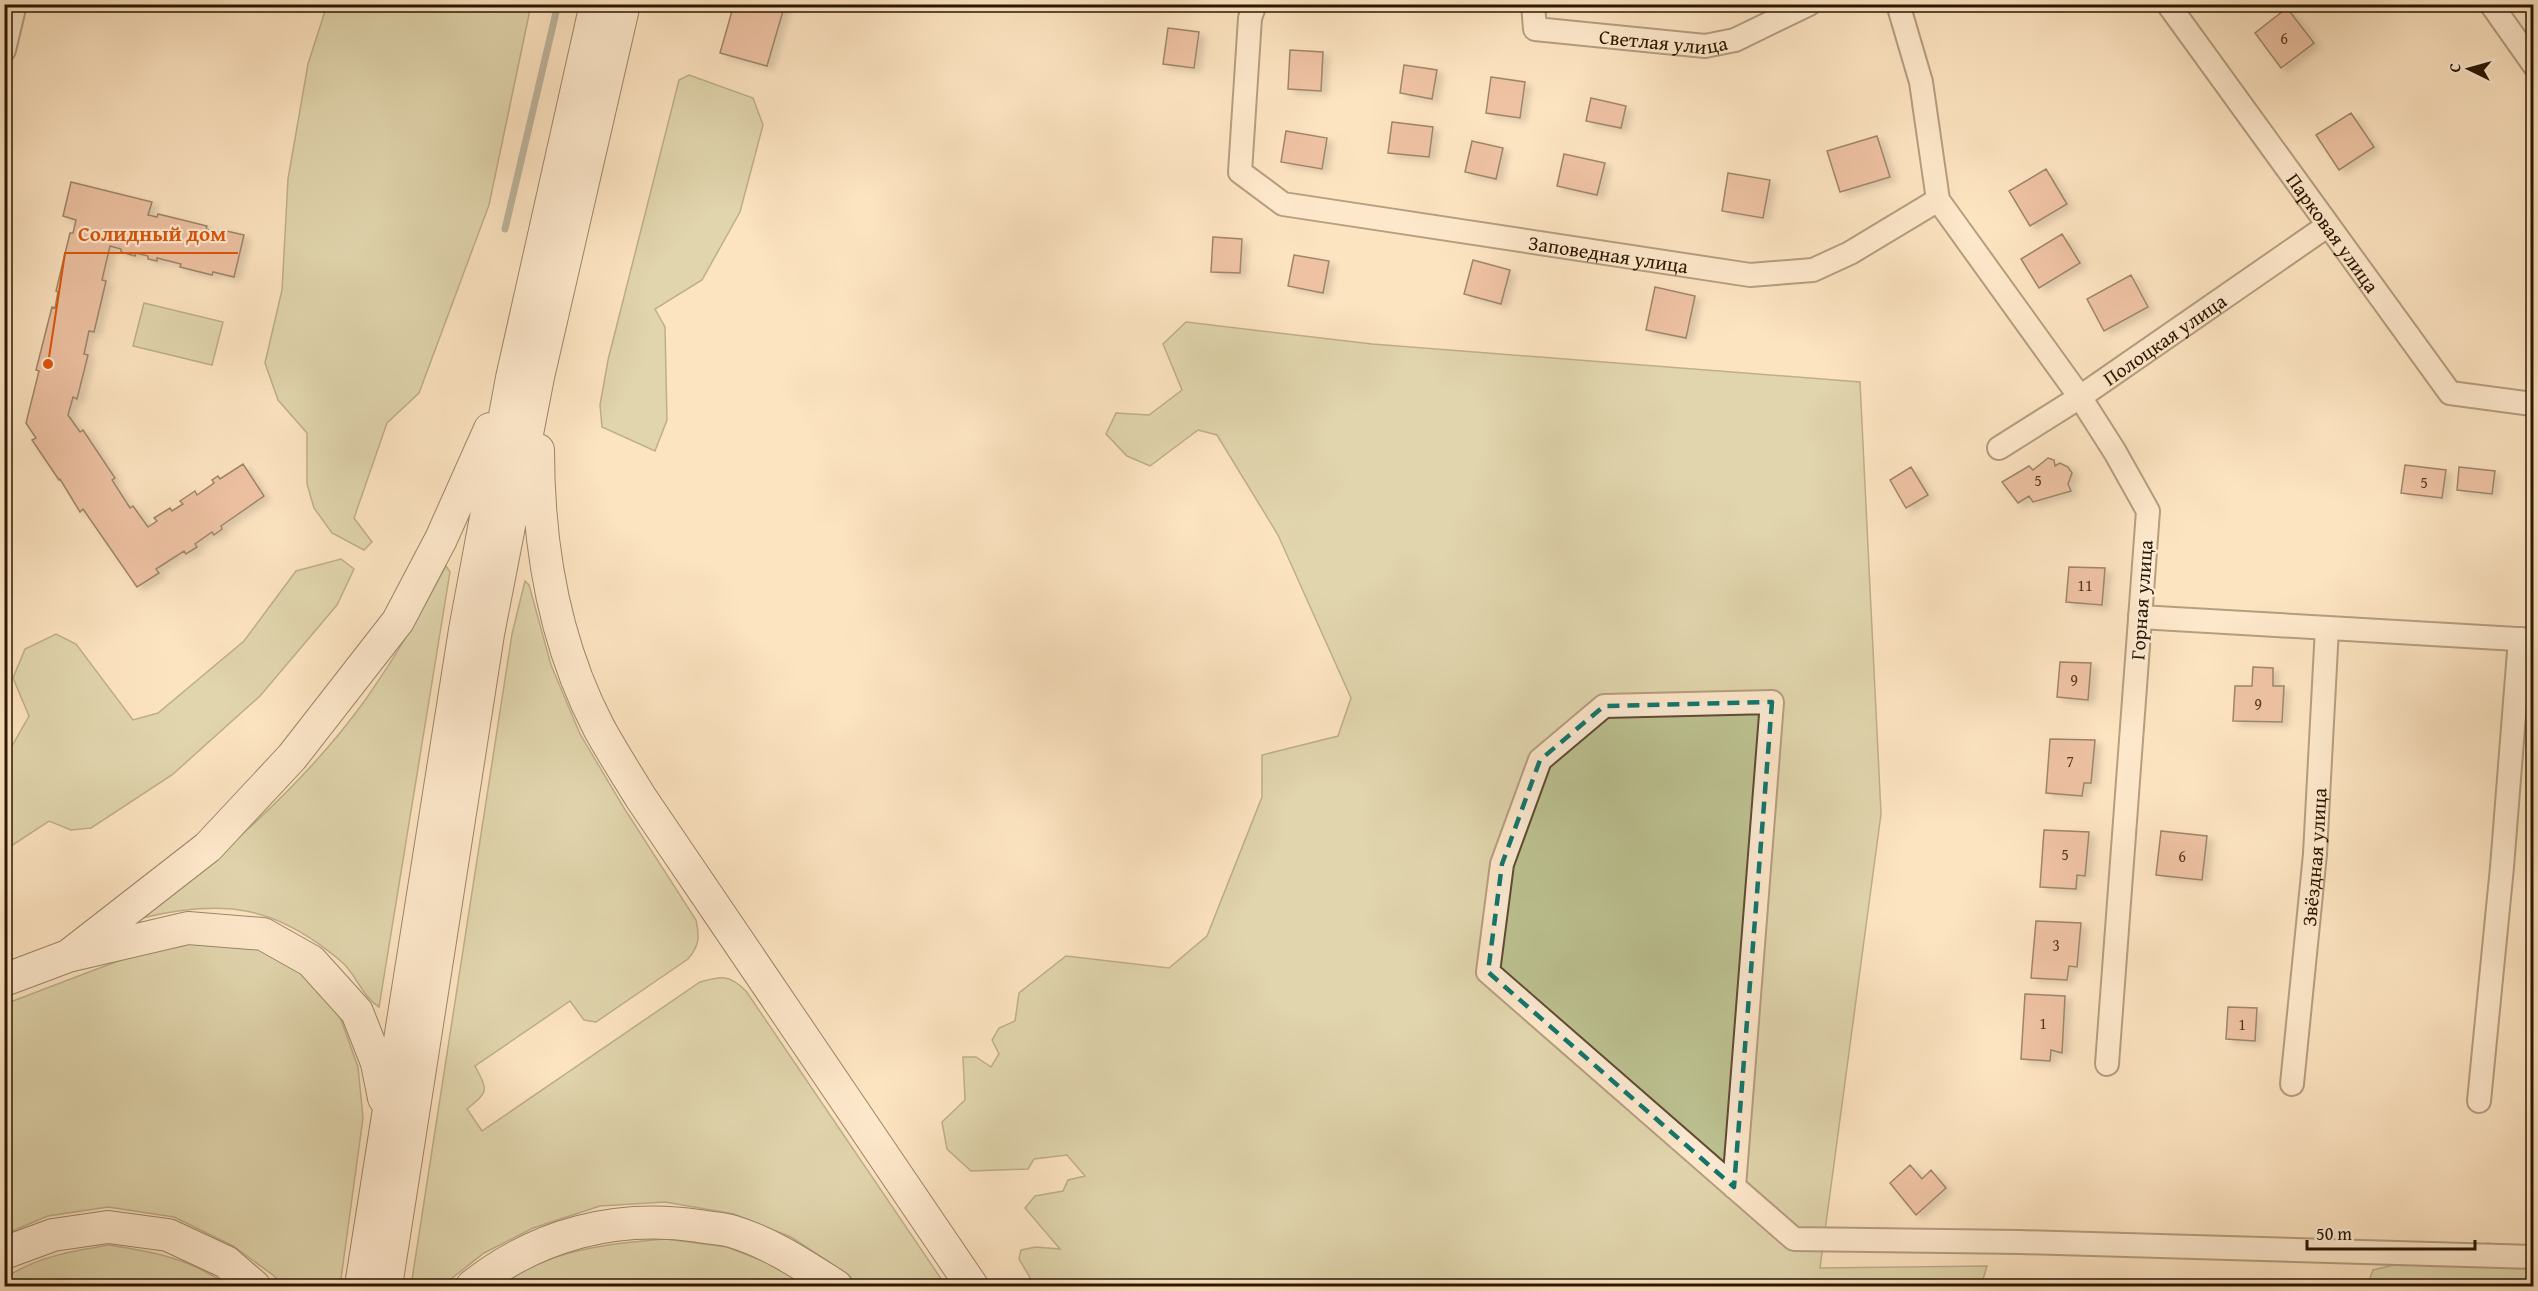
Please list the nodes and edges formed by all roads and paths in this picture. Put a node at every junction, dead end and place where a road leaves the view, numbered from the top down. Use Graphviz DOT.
graph roads {
  1 [pos="15,4"];
  2 [pos="596,4"];
  3 [pos="624,4"];
  4 [pos="1255,4"];
  5 [pos="1533,4"];
  6 [pos="1898,4"];
  7 [pos="2168,4"];
  8 [pos="2491,4"];
  9 [pos="1798,7"];
  10 [pos="4,50"];
  11 [pos="2534,65"];
  12 [pos="1938,200"];
  13 [pos="2327,226"];
  14 [pos="525,378"];
  15 [pos="2080,397"];
  16 [pos="2532,404"];
  17 [pos="1999,448"];
  18 [pos="2140,617"];
  19 [pos="2327,628"];
  20 [pos="2527,639"];
  21 [pos="68,956"];
  22 [pos="4,980"];
  23 [pos="2107,1064"];
  24 [pos="2292,1084"];
  25 [pos="2479,1101"];
  26 [pos="388,1116"];
  27 [pos="1734,1187"];
  28 [pos="4,1253"];
  29 [pos="2534,1257"];
  30 [pos="254,1287"];
  31 [pos="362,1287"];
  32 [pos="386,1287"];
  33 [pos="472,1287"];
  34 [pos="836,1287"];
  35 [pos="972,1287"];
  1 -- 10 [label="street"];
  2 -- 14 [label="main road"];
  3 -- 14 [label="main road"];
  4 -- 12 [label="street, Заповедная улица"];
  5 -- 9 [label="street, Светлая улица"];
  6 -- 12 [label="street"];
  7 -- 13 [label="street, Парковая улица"];
  8 -- 11 [label="street"];
  12 -- 15 [label="street, Горная улица"];
  13 -- 15 [label="street, Полоцкая улица"];
  13 -- 16 [label="street, Парковая улица"];
  14 -- 21 [label="main road"];
  14 -- 26 [label="main road"];
  14 -- 32 [label="main road"];
  14 -- 35 [label="main road"];
  15 -- 17 [label="street, Полоцкая улица"];
  15 -- 18 [label="street, Горная улица"];
  18 -- 19 [label="street"];
  18 -- 23 [label="street, Горная улица"];
  19 -- 20 [label="street"];
  19 -- 24 [label="street, Звёздная улица"];
  20 -- 25 [label="street"];
  21 -- 22 [label="main road"];
  21 -- 26 [label="main road"];
  26 -- 31 [label="main road"];
  27 -- 27 [label="street"];
  27 -- 29 [label="street"];
  28 -- 30 [label="main road"];
  33 -- 34 [label="main road"];
}
